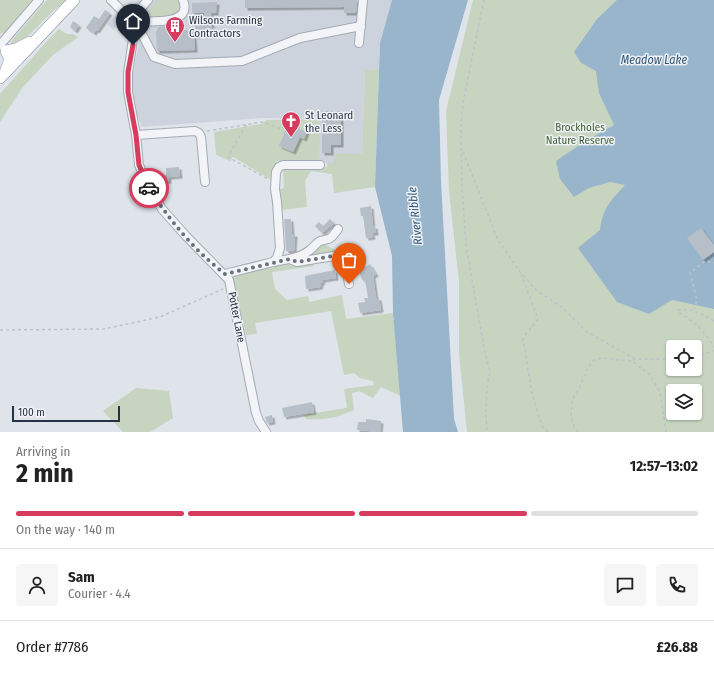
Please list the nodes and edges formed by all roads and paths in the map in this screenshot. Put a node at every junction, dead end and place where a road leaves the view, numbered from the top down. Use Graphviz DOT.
graph roads {
  1 [pos="39,0"];
  2 [pos="74,0"];
  3 [pos="111,0"];
  4 [pos="148,0"];
  5 [pos="183,0"];
  6 [pos="363,0"];
  7 [pos="484,0"];
  8 [pos="131,24"];
  9 [pos="361,26"];
  10 [pos="36,40"];
  11 [pos="359,43"];
  12 [pos="2,47"];
  13 [pos="3,75"];
  14 [pos="246,125"];
  15 [pos="282,129"];
  16 [pos="199,133"];
  17 [pos="136,135"];
  18 [pos="462,150"];
  19 [pos="320,165"];
  20 [pos="205,182"];
  21 [pos="275,184"];
  22 [pos="338,229"];
  23 [pos="290,259"];
  24 [pos="273,262"];
  25 [pos="714,264"];
  26 [pos="520,272"];
  27 [pos="225,274"];
  28 [pos="349,284"];
  29 [pos="230,286"];
  30 [pos="694,310"];
  31 [pos="714,321"];
  32 [pos="0,330"];
  33 [pos="714,347"];
  34 [pos="714,351"];
  35 [pos="702,354"];
  36 [pos="635,359"];
  37 [pos="666,359"];
  38 [pos="632,361"];
  39 [pos="266,432"];
  40 [pos="487,432"];
  41 [pos="549,432"];
  42 [pos="578,432"];
  43 [pos="666,432"];
  1 -- 12 [label="street"];
  2 -- 10 [label="highway"];
  3 -- 8 [label="street"];
  4 -- 8 [label="street"];
  5 -- 8 [label="street"];
  6 -- 9 [label="street"];
  7 -- 18 [label="path"];
  8 -- 9 [label="street"];
  8 -- 17 [label="street, Potter Lane"];
  9 -- 11 [label="street"];
  10 -- 12 [label="highway"];
  10 -- 13 [label="highway"];
  12 -- 13 [label="highway"];
  14 -- 15 [label="path"];
  14 -- 16 [label="path"];
  14 -- 21 [label="path"];
  16 -- 17 [label="street"];
  16 -- 20 [label="street"];
  17 -- 27 [label="street, Potter Lane"];
  18 -- 26 [label="path"];
  18 -- 40 [label="path"];
  19 -- 21 [label="street"];
  21 -- 24 [label="street"];
  22 -- 23 [label="street"];
  23 -- 24 [label="street"];
  23 -- 28 [label="street"];
  24 -- 27 [label="street"];
  25 -- 30 [label="path"];
  26 -- 36 [label="path"];
  26 -- 41 [label="path"];
  27 -- 29 [label="street, Potter Lane"];
  29 -- 32 [label="path"];
  29 -- 39 [label="street, Potter Lane"];
  30 -- 31 [label="path"];
  30 -- 33 [label="path"];
  34 -- 35 [label="path"];
  36 -- 37 [label="path"];
  36 -- 38 [label="path"];
  38 -- 42 [label="path"];
  38 -- 43 [label="path"];
}
